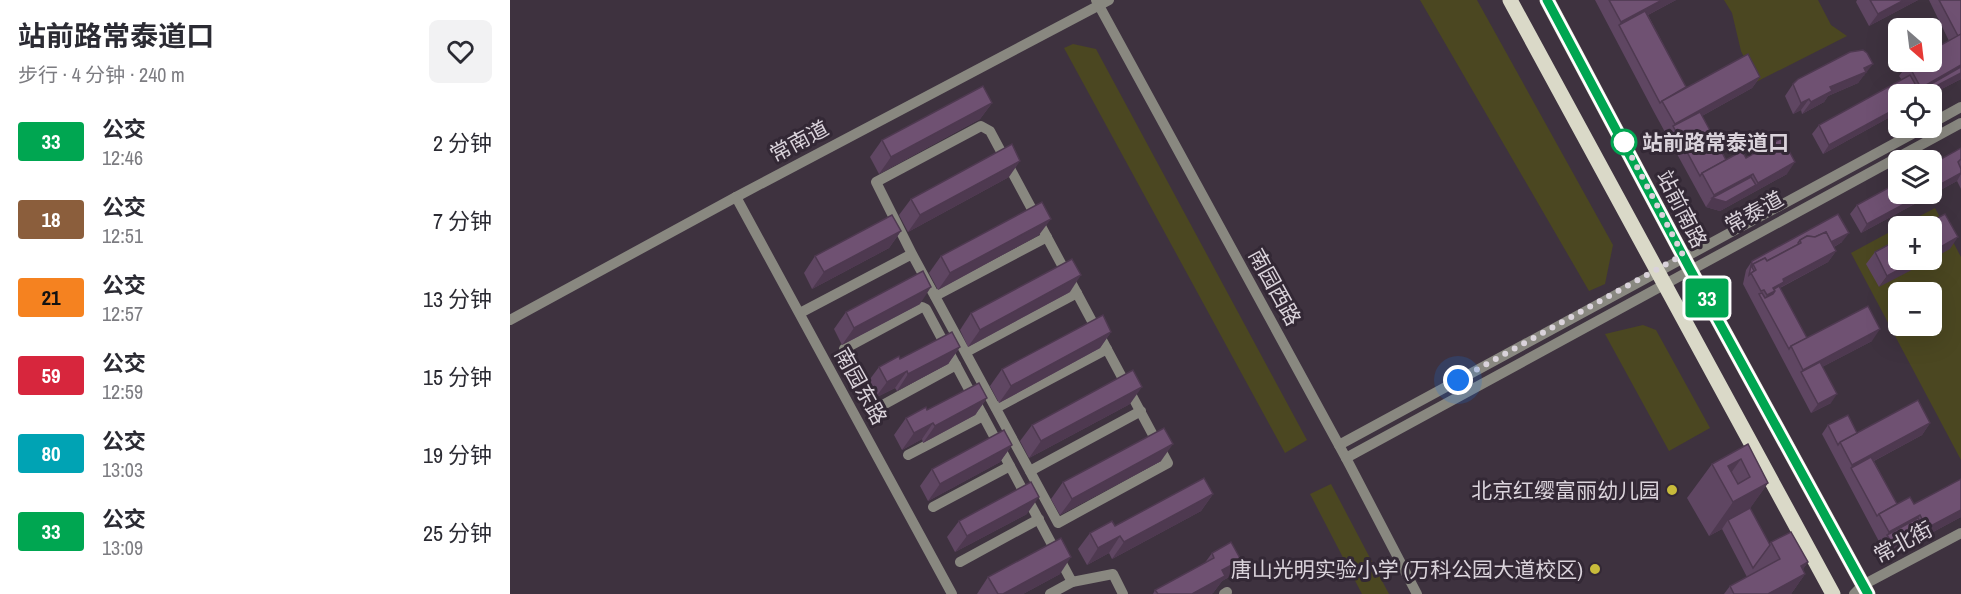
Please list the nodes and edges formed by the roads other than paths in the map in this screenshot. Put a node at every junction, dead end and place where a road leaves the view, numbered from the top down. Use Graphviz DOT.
graph roads {
  1 [pos="1510,0"];
  2 [pos="1547,0"];
  3 [pos="1101,2"];
  4 [pos="1961,107"];
  5 [pos="1942,117"];
  6 [pos="1961,123"];
  7 [pos="1905,138"];
  8 [pos="736,196"];
  9 [pos="1047,237"];
  10 [pos="912,255"];
  11 [pos="1686,262"];
  12 [pos="1662,276"];
  13 [pos="1077,293"];
  14 [pos="935,296"];
  15 [pos="800,314"];
  16 [pos="510,320"];
  17 [pos="1107,348"];
  18 [pos="844,349"];
  19 [pos="966,352"];
  20 [pos="956,365"];
  21 [pos="881,406"];
  22 [pos="996,408"];
  23 [pos="1141,411"];
  24 [pos="983,416"];
  25 [pos="1339,445"];
  26 [pos="908,455"];
  27 [pos="1346,458"];
  28 [pos="1010,466"];
  29 [pos="1030,471"];
  30 [pos="933,507"];
  31 [pos="1039,519"];
  32 [pos="1961,533"];
  33 [pos="960,562"];
  34 [pos="1072,582"];
  35 [pos="1862,591"];
  36 [pos="952,594"];
  37 [pos="1050,594"];
  38 [pos="1123,594"];
  39 [pos="1418,594"];
  40 [pos="1833,594"];
  1 -- 12 [label="main road"];
  2 -- 11 [label="main road, 站前南路"];
  3 -- 8 [label="street, 常南道"];
  3 -- 25 [label="street, 南园西路"];
  4 -- 5 [label="street"];
  6 -- 11 [label="street, 常泰道"];
  7 -- 11 [label="street, 常泰道"];
  8 -- 15 [label="street, 南园东路"];
  8 -- 16 [label="street, 常南道"];
  9 -- 10 [label="street"];
  9 -- 13 [label="street"];
  9 -- 14 [label="street"];
  10 -- 14 [label="street"];
  10 -- 15 [label="street"];
  11 -- 12 [label="street, 常泰道"];
  11 -- 35 [label="main road, 站前南路"];
  12 -- 25 [label="street, 常泰道"];
  12 -- 27 [label="street, 常泰道"];
  12 -- 40 [label="main road"];
  13 -- 17 [label="street"];
  13 -- 19 [label="street"];
  14 -- 19 [label="street"];
  15 -- 36 [label="street, 南园东路"];
  17 -- 22 [label="street"];
  17 -- 23 [label="street"];
  18 -- 20 [label="street"];
  19 -- 22 [label="street"];
  20 -- 21 [label="street"];
  20 -- 24 [label="street"];
  22 -- 29 [label="street"];
  23 -- 29 [label="street"];
  23 -- 29 [label="street"];
  24 -- 26 [label="street"];
  24 -- 28 [label="street"];
  25 -- 27 [label="street, 南园西路"];
  27 -- 39 [label="street, 南园西路"];
  28 -- 30 [label="street"];
  28 -- 31 [label="street"];
  31 -- 33 [label="street"];
  31 -- 34 [label="street"];
  32 -- 35 [label="street, 常北街"];
  34 -- 37 [label="street"];
  34 -- 38 [label="street"];
}
